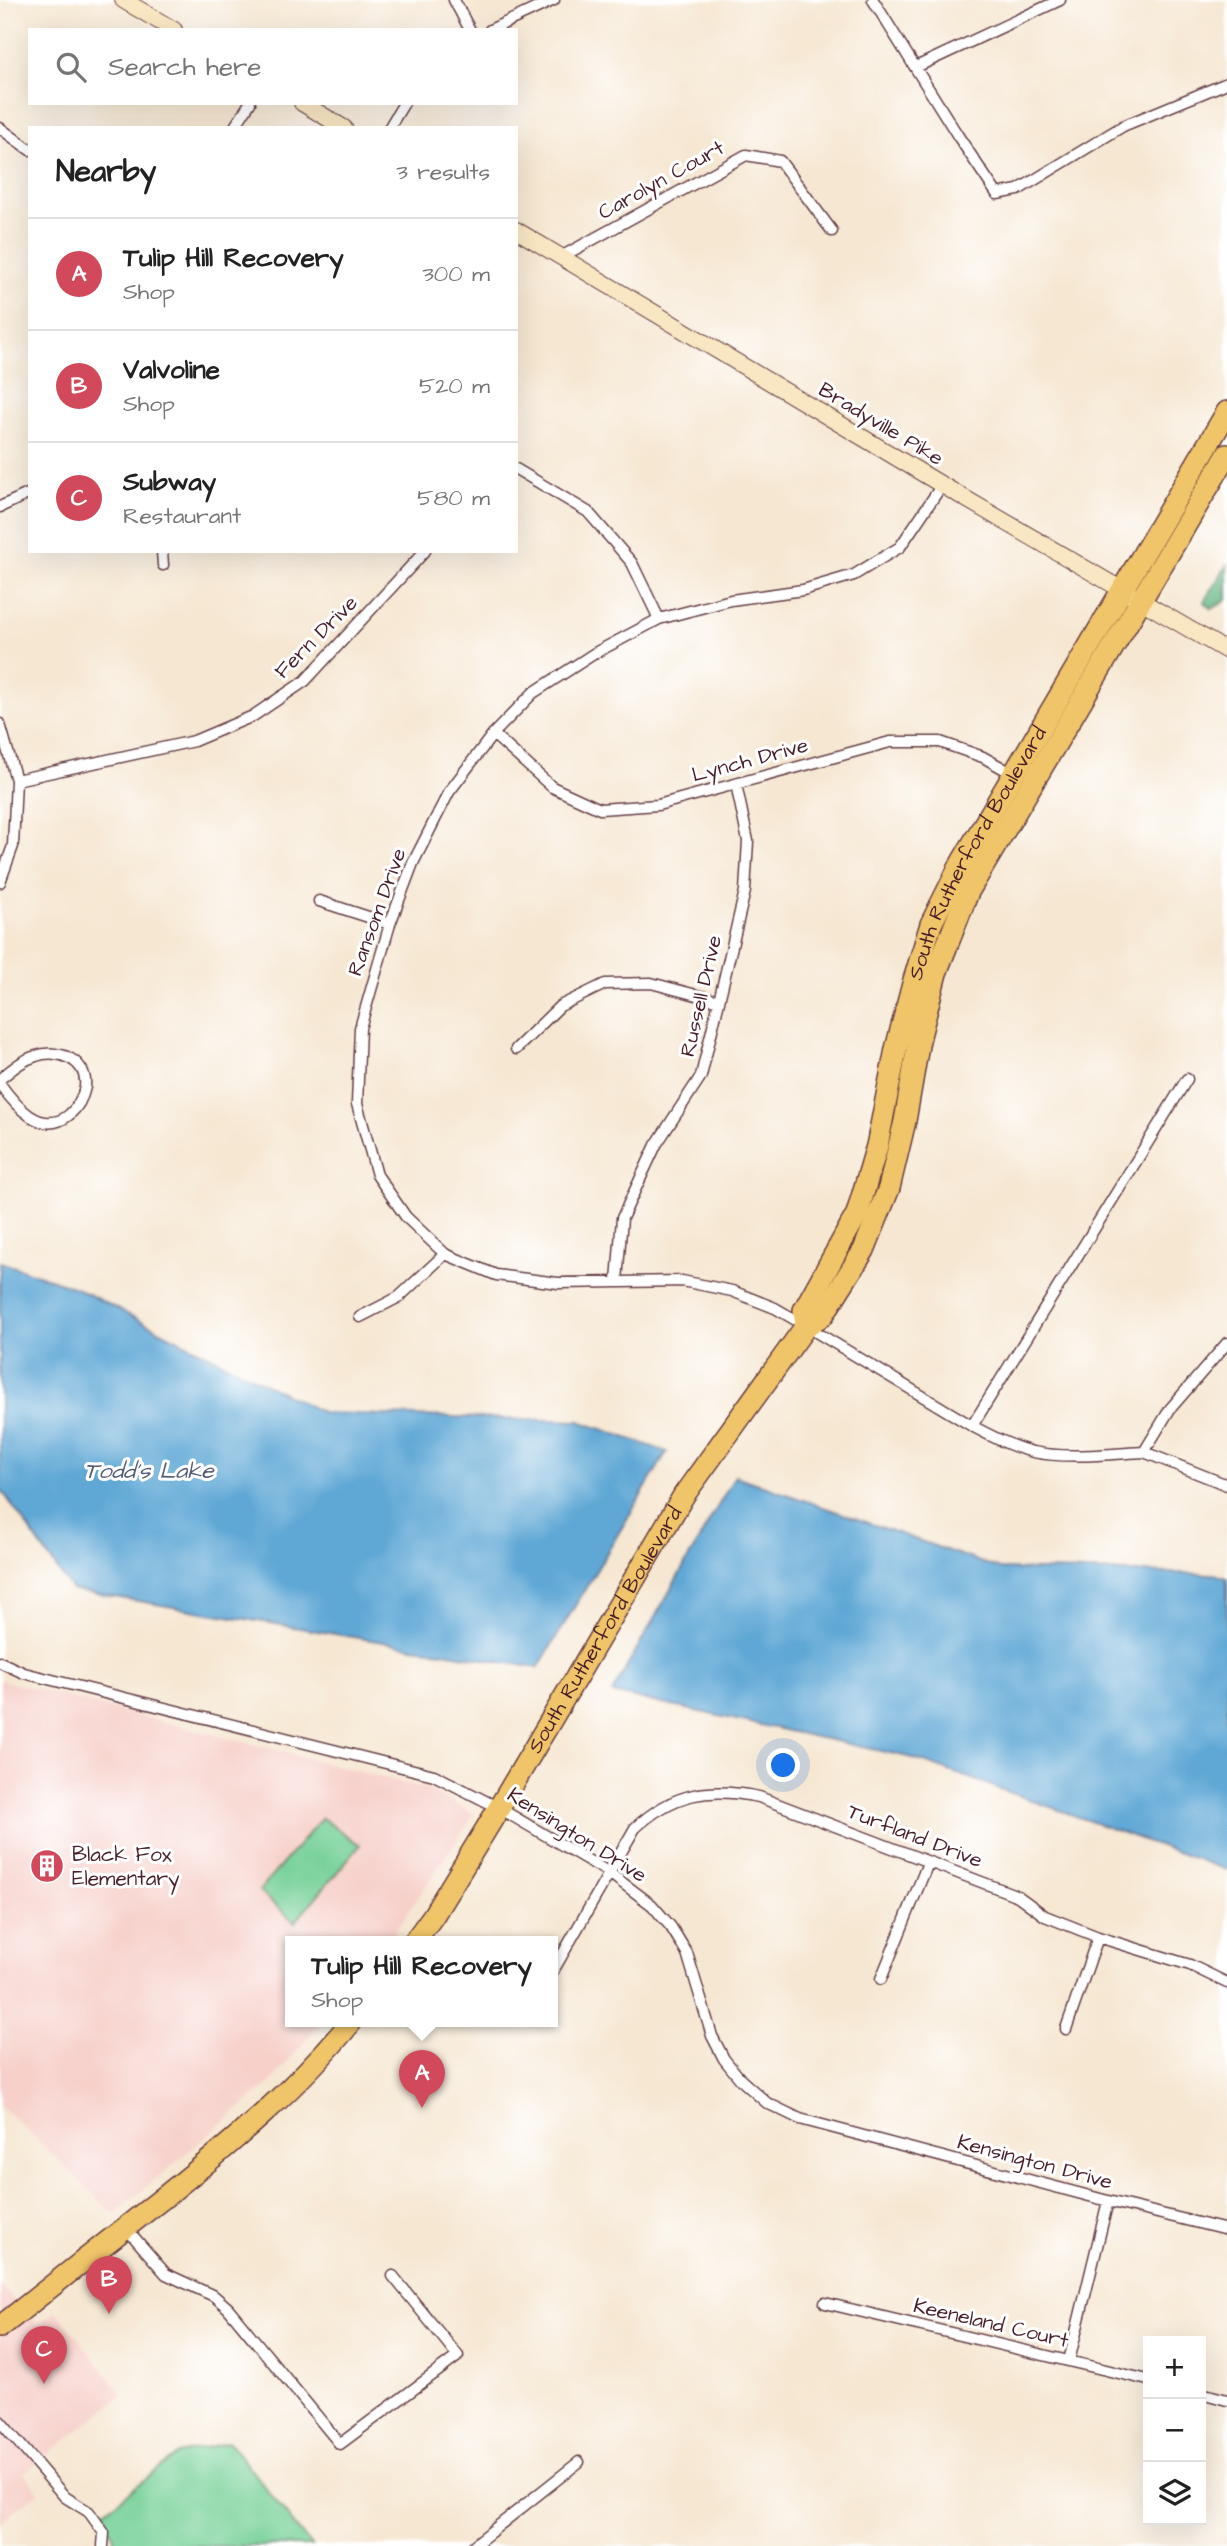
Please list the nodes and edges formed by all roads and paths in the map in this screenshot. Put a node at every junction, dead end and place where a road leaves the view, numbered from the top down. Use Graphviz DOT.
graph roads {
  1 [pos="123,0"];
  2 [pos="454,0"];
  3 [pos="554,0"];
  4 [pos="873,0"];
  5 [pos="1060,0"];
  6 [pos="171,28"];
  7 [pos="469,28"];
  8 [pos="494,28"];
  9 [pos="916,67"];
  10 [pos="1227,83"];
  11 [pos="249,105"];
  12 [pos="305,105"];
  13 [pos="403,105"];
  14 [pos="235,126"];
  15 [pos="341,126"];
  16 [pos="390,126"];
  17 [pos="0,128"];
  18 [pos="28,149"];
  19 [pos="518,231"];
  20 [pos="832,231"];
  21 [pos="561,257"];
  22 [pos="1225,418"];
  23 [pos="1227,455"];
  24 [pos="518,470"];
  25 [pos="942,485"];
  26 [pos="28,494"];
  27 [pos="0,507"];
  28 [pos="162,553"];
  29 [pos="423,553"];
  30 [pos="163,565"];
  31 [pos="1132,595"];
  32 [pos="659,618"];
  33 [pos="1227,651"];
  34 [pos="0,724"];
  35 [pos="493,734"];
  36 [pos="1013,774"];
  37 [pos="16,780"];
  38 [pos="736,784"];
  39 [pos="1032,785"];
  40 [pos="0,882"];
  41 [pos="318,901"];
  42 [pos="390,923"];
  43 [pos="719,1001"];
  44 [pos="516,1049"];
  45 [pos="1187,1079"];
  46 [pos="0,1082"];
  47 [pos="445,1254"];
  48 [pos="617,1281"];
  49 [pos="360,1317"];
  50 [pos="806,1326"];
  51 [pos="1227,1343"];
  52 [pos="972,1426"];
  53 [pos="1144,1452"];
  54 [pos="1227,1485"];
  55 [pos="0,1662"];
  56 [pos="499,1808"];
  57 [pos="928,1863"];
  58 [pos="608,1872"];
  59 [pos="418,1936"];
  60 [pos="1098,1937"];
  61 [pos="558,1962"];
  62 [pos="881,1979"];
  63 [pos="1227,1983"];
  64 [pos="347,2027"];
  65 [pos="1066,2029"];
  66 [pos="1108,2201"];
  67 [pos="126,2228"];
  68 [pos="1227,2230"];
  69 [pos="393,2276"];
  70 [pos="825,2303"];
  71 [pos="0,2327"];
  72 [pos="1069,2361"];
  73 [pos="1143,2379"];
  74 [pos="1206,2394"];
  75 [pos="1227,2400"];
  76 [pos="0,2421"];
  77 [pos="579,2462"];
  78 [pos="103,2546"];
  79 [pos="473,2546"];
  1 -- 6 [label="main road"];
  2 -- 7 [label="street"];
  3 -- 8 [label="street"];
  4 -- 9 [label="street"];
  5 -- 9 [label="street"];
  9 -- 10 [label="street"];
  11 -- 14 [label="street"];
  12 -- 15 [label="main road"];
  13 -- 16 [label="street"];
  17 -- 18 [label="street"];
  19 -- 21 [label="main road, Bradyville Pike"];
  20 -- 21 [label="street, Carolyn Court"];
  21 -- 25 [label="main road, Bradyville Pike"];
  22 -- 31 [label="highway, South Rutherford Boulevard"];
  23 -- 31 [label="highway, South Rutherford Boulevard"];
  24 -- 32 [label="street"];
  25 -- 31 [label="main road, Bradyville Pike"];
  25 -- 32 [label="street, Ransom Drive"];
  26 -- 27 [label="street"];
  28 -- 30 [label="street"];
  29 -- 37 [label="street, Fern Drive"];
  31 -- 33 [label="main road, Bradyville Pike"];
  31 -- 36 [label="highway, South Rutherford Boulevard"];
  31 -- 39 [label="highway, South Rutherford Boulevard"];
  32 -- 35 [label="street, Ransom Drive"];
  34 -- 37 [label="street"];
  35 -- 38 [label="street, Lynch Drive"];
  35 -- 42 [label="street, Ransom Drive"];
  36 -- 38 [label="street, Lynch Drive"];
  36 -- 39 [label="street, Lynch Drive"];
  36 -- 50 [label="highway, South Rutherford Boulevard"];
  37 -- 40 [label="street"];
  38 -- 43 [label="street, Russell Drive"];
  39 -- 50 [label="highway, South Rutherford Boulevard"];
  41 -- 42 [label="street"];
  42 -- 47 [label="street, Ransom Drive"];
  43 -- 44 [label="street"];
  43 -- 48 [label="street, Russell Drive"];
  45 -- 52 [label="street"];
  46 -- 46 [label="street"];
  47 -- 48 [label="street, Ransom Drive"];
  47 -- 49 [label="street"];
  48 -- 50 [label="street, Ransom Drive"];
  50 -- 52 [label="street, Ransom Drive"];
  50 -- 56 [label="highway, South Rutherford Boulevard"];
  51 -- 53 [label="street"];
  52 -- 53 [label="street, Ransom Drive"];
  53 -- 54 [label="street"];
  55 -- 56 [label="street, Kensington Drive"];
  56 -- 58 [label="street, Kensington Drive"];
  56 -- 59 [label="highway, South Rutherford Boulevard"];
  57 -- 58 [label="street, Turfland Drive"];
  57 -- 60 [label="street, Turfland Drive"];
  57 -- 62 [label="street"];
  58 -- 61 [label="street, Turfland Drive"];
  58 -- 66 [label="street, Kensington Drive"];
  60 -- 63 [label="street, Turfland Drive"];
  60 -- 65 [label="street"];
  64 -- 67 [label="highway"];
  66 -- 68 [label="street, Kensington Drive"];
  66 -- 72 [label="street"];
  67 -- 69 [label="street"];
  67 -- 71 [label="highway"];
  70 -- 72 [label="street, Keeneland Court"];
  72 -- 73 [label="street, Keeneland Court"];
  74 -- 75 [label="street"];
  76 -- 78 [label="street"];
  77 -- 79 [label="street"];
}
